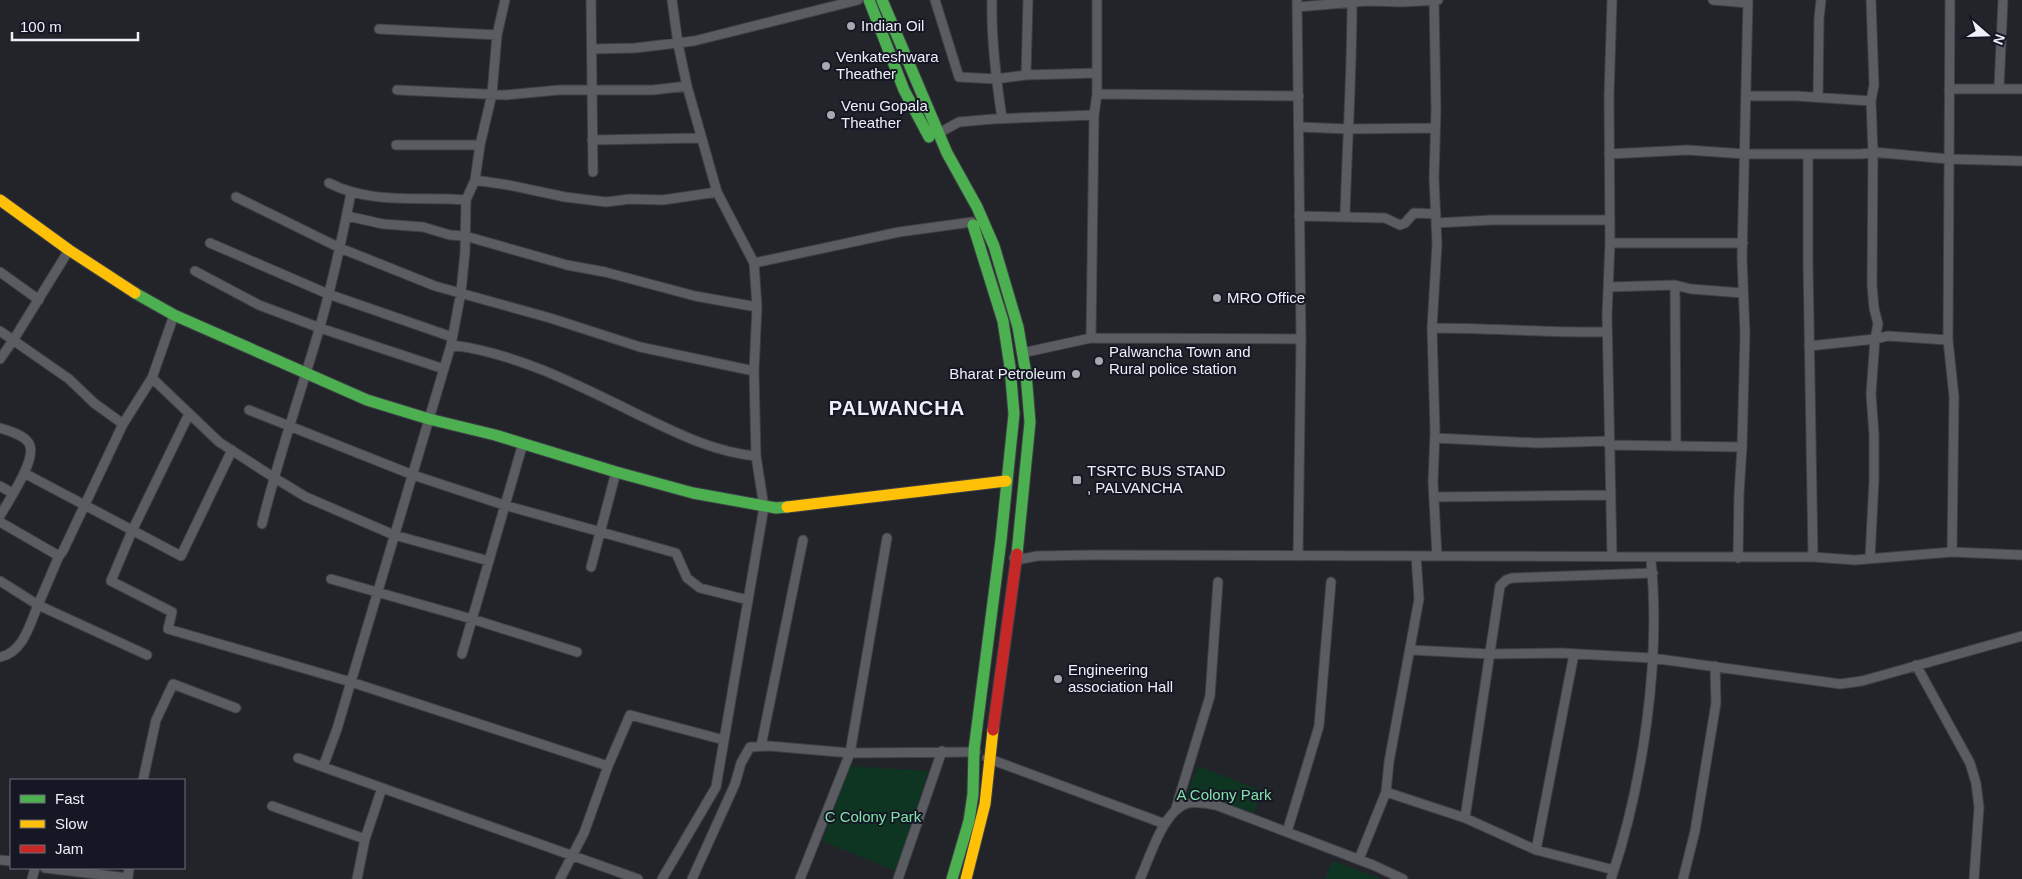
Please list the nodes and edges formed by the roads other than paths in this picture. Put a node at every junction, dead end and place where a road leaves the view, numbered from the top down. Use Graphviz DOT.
graph roads {
  1 [pos="505,0"];
  2 [pos="590,0"];
  3 [pos="672,0"];
  4 [pos="858,0"];
  5 [pos="869,0"];
  6 [pos="882,0"];
  7 [pos="935,0"];
  8 [pos="992,0"];
  9 [pos="1028,0"];
  10 [pos="1097,0"];
  11 [pos="1435,0"];
  12 [pos="1612,0"];
  13 [pos="1712,0"];
  14 [pos="1822,0"];
  15 [pos="1871,0"];
  16 [pos="1950,0"];
  17 [pos="2003,0"];
  18 [pos="1352,2"];
  19 [pos="1748,2"];
  20 [pos="1297,3"];
  21 [pos="379,29"];
  22 [pos="497,35"];
  23 [pos="678,44"];
  24 [pos="592,49"];
  25 [pos="1097,73"];
  26 [pos="1026,75"];
  27 [pos="996,79"];
  28 [pos="686,86"];
  29 [pos="1999,88"];
  30 [pos="1949,89"];
  31 [pos="2022,89"];
  32 [pos="397,90"];
  33 [pos="592,90"];
  34 [pos="492,94"];
  35 [pos="1097,94"];
  36 [pos="1299,96"];
  37 [pos="1747,96"];
  38 [pos="1818,97"];
  39 [pos="1871,101"];
  40 [pos="1094,115"];
  41 [pos="1002,118"];
  42 [pos="1300,127"];
  43 [pos="1435,128"];
  44 [pos="1348,129"];
  45 [pos="939,133"];
  46 [pos="700,138"];
  47 [pos="592,140"];
  48 [pos="396,145"];
  49 [pos="480,145"];
  50 [pos="1873,152"];
  51 [pos="1609,154"];
  52 [pos="1745,154"];
  53 [pos="1808,154"];
  54 [pos="1948,159"];
  55 [pos="2022,161"];
  56 [pos="593,172"];
  57 [pos="475,180"];
  58 [pos="329,183"];
  59 [pos="717,192"];
  60 [pos="351,193"];
  61 [pos="236,197"];
  62 [pos="0,200"];
  63 [pos="466,200"];
  64 [pos="347,216"];
  65 [pos="1299,216"];
  66 [pos="1345,216"];
  67 [pos="1436,218"];
  68 [pos="1610,220"];
  69 [pos="972,222"];
  70 [pos="465,236"];
  71 [pos="210,243"];
  72 [pos="1610,243"];
  73 [pos="1743,243"];
  74 [pos="340,248"];
  75 [pos="69,250"];
  76 [pos="754,263"];
  77 [pos="195,271"];
  78 [pos="0,272"];
  79 [pos="1674,285"];
  80 [pos="1609,287"];
  81 [pos="460,292"];
  82 [pos="1743,293"];
  83 [pos="328,294"];
  84 [pos="39,300"];
  85 [pos="757,307"];
  86 [pos="174,315"];
  87 [pos="320,328"];
  88 [pos="1432,328"];
  89 [pos="0,330"];
  90 [pos="1607,332"];
  91 [pos="1005,334"];
  92 [pos="1091,338"];
  93 [pos="1875,338"];
  94 [pos="14,339"];
  95 [pos="1301,339"];
  96 [pos="1948,340"];
  97 [pos="452,341"];
  98 [pos="1809,346"];
  99 [pos="1022,352"];
  100 [pos="0,358"];
  101 [pos="444,369"];
  102 [pos="754,370"];
  103 [pos="305,374"];
  104 [pos="152,378"];
  105 [pos="249,410"];
  106 [pos="189,414"];
  107 [pos="429,419"];
  108 [pos="123,424"];
  109 [pos="289,426"];
  110 [pos="0,428"];
  111 [pos="1435,438"];
  112 [pos="523,443"];
  113 [pos="1609,443"];
  114 [pos="1676,445"];
  115 [pos="1742,447"];
  116 [pos="232,450"];
  117 [pos="756,456"];
  118 [pos="616,472"];
  119 [pos="24,473"];
  120 [pos="413,474"];
  121 [pos="273,478"];
  122 [pos="1006,481"];
  123 [pos="0,486"];
  124 [pos="12,493"];
  125 [pos="1611,495"];
  126 [pos="1434,497"];
  127 [pos="504,505"];
  128 [pos="84,506"];
  129 [pos="764,507"];
  130 [pos="0,516"];
  131 [pos="0,522"];
  132 [pos="262,524"];
  133 [pos="132,531"];
  134 [pos="599,532"];
  135 [pos="394,535"];
  136 [pos="886,538"];
  137 [pos="802,540"];
  138 [pos="1001,540"];
  139 [pos="1952,552"];
  140 [pos="2022,555"];
  141 [pos="59,556"];
  142 [pos="1298,556"];
  143 [pos="1416,556"];
  144 [pos="1437,556"];
  145 [pos="1612,556"];
  146 [pos="1812,557"];
  147 [pos="1738,558"];
  148 [pos="1870,558"];
  149 [pos="1016,560"];
  150 [pos="489,561"];
  151 [pos="1651,561"];
  152 [pos="591,567"];
  153 [pos="1652,573"];
  154 [pos="331,579"];
  155 [pos="0,581"];
  156 [pos="1218,582"];
  157 [pos="1331,582"];
  158 [pos="376,593"];
  159 [pos="748,600"];
  160 [pos="38,605"];
  161 [pos="472,619"];
  162 [pos="2022,636"];
  163 [pos="1411,650"];
  164 [pos="578,652"];
  165 [pos="462,654"];
  166 [pos="1489,654"];
  167 [pos="1574,654"];
  168 [pos="147,655"];
  169 [pos="0,657"];
  170 [pos="1652,658"];
  171 [pos="1916,665"];
  172 [pos="1715,666"];
  173 [pos="351,682"];
  174 [pos="236,708"];
  175 [pos="724,740"];
  176 [pos="761,746"];
  177 [pos="974,750"];
  178 [pos="942,751"];
  179 [pos="850,753"];
  180 [pos="298,758"];
  181 [pos="989,760"];
  182 [pos="608,766"];
  183 [pos="323,767"];
  184 [pos="143,779"];
  185 [pos="382,788"];
  186 [pos="1386,792"];
  187 [pos="272,806"];
  188 [pos="1176,808"];
  189 [pos="1465,818"];
  190 [pos="1165,824"];
  191 [pos="1287,832"];
  192 [pos="365,839"];
  193 [pos="1536,850"];
  194 [pos="571,856"];
  195 [pos="1359,859"];
  196 [pos="54,869"];
  197 [pos="1613,874"];
  198 [pos="132,878"];
  199 [pos="356,879"];
  200 [pos="560,879"];
  201 [pos="638,879"];
  202 [pos="662,879"];
  203 [pos="692,879"];
  204 [pos="800,879"];
  205 [pos="898,879"];
  206 [pos="952,879"];
  207 [pos="966,879"];
  208 [pos="1140,879"];
  209 [pos="1403,879"];
  210 [pos="1683,879"];
  211 [pos="1974,879"];
  1 -- 22 [label="street"];
  2 -- 24 [label="street"];
  3 -- 23 [label="street"];
  4 -- 23 [label="street"];
  5 -- 69 [label="main road"];
  6 -- 45 [label="main road"];
  7 -- 27 [label="street"];
  8 -- 27 [label="street"];
  9 -- 26 [label="street"];
  10 -- 25 [label="street"];
  11 -- 18 [label="street"];
  11 -- 43 [label="street"];
  12 -- 51 [label="street"];
  13 -- 19 [label="street"];
  14 -- 38 [label="street"];
  15 -- 39 [label="street"];
  16 -- 30 [label="street"];
  17 -- 29 [label="street"];
  18 -- 20 [label="street"];
  18 -- 44 [label="street"];
  19 -- 37 [label="street"];
  20 -- 36 [label="street"];
  21 -- 22 [label="street"];
  22 -- 34 [label="street"];
  23 -- 24 [label="street"];
  23 -- 28 [label="street"];
  24 -- 33 [label="street"];
  25 -- 26 [label="street"];
  25 -- 35 [label="street"];
  26 -- 27 [label="street"];
  27 -- 41 [label="street"];
  28 -- 33 [label="street"];
  28 -- 46 [label="street"];
  29 -- 30 [label="street"];
  29 -- 31 [label="street"];
  30 -- 54 [label="street"];
  32 -- 34 [label="street"];
  33 -- 34 [label="street"];
  33 -- 47 [label="street"];
  34 -- 49 [label="street"];
  35 -- 36 [label="street"];
  35 -- 40 [label="street"];
  36 -- 42 [label="street"];
  37 -- 38 [label="street"];
  37 -- 52 [label="street"];
  38 -- 39 [label="street"];
  39 -- 50 [label="street"];
  40 -- 41 [label="street"];
  40 -- 92 [label="street"];
  41 -- 45 [label="street"];
  42 -- 44 [label="street"];
  42 -- 65 [label="street"];
  43 -- 44 [label="street"];
  43 -- 67 [label="street"];
  44 -- 66 [label="street"];
  45 -- 99 [label="main road"];
  46 -- 47 [label="street"];
  46 -- 59 [label="street"];
  47 -- 56 [label="street"];
  48 -- 49 [label="street"];
  49 -- 57 [label="street"];
  50 -- 53 [label="street"];
  50 -- 54 [label="street"];
  50 -- 93 [label="street"];
  51 -- 52 [label="street"];
  51 -- 68 [label="street"];
  52 -- 53 [label="street"];
  52 -- 73 [label="street"];
  53 -- 98 [label="street"];
  54 -- 55 [label="street"];
  54 -- 96 [label="street"];
  57 -- 59 [label="street"];
  57 -- 63 [label="street"];
  58 -- 60 [label="street"];
  59 -- 76 [label="street"];
  60 -- 63 [label="street"];
  60 -- 64 [label="street"];
  61 -- 74 [label="street"];
  62 -- 75 [label="main road"];
  63 -- 70 [label="street"];
  64 -- 70 [label="street"];
  64 -- 74 [label="street"];
  65 -- 66 [label="street"];
  65 -- 95 [label="street"];
  66 -- 67 [label="street"];
  67 -- 68 [label="street"];
  67 -- 88 [label="street"];
  68 -- 72 [label="street"];
  69 -- 76 [label="street"];
  69 -- 91 [label="main road"];
  70 -- 81 [label="street"];
  70 -- 85 [label="street"];
  71 -- 83 [label="street"];
  72 -- 73 [label="street"];
  72 -- 80 [label="street"];
  73 -- 82 [label="street"];
  74 -- 81 [label="street"];
  74 -- 83 [label="street"];
  75 -- 84 [label="street"];
  75 -- 86 [label="main road"];
  76 -- 85 [label="street"];
  77 -- 87 [label="street"];
  78 -- 84 [label="street"];
  79 -- 80 [label="street"];
  79 -- 82 [label="street"];
  79 -- 114 [label="street"];
  80 -- 90 [label="street"];
  81 -- 97 [label="street"];
  81 -- 102 [label="street"];
  82 -- 115 [label="street"];
  83 -- 87 [label="street"];
  83 -- 97 [label="street"];
  84 -- 94 [label="street"];
  85 -- 102 [label="street"];
  86 -- 103 [label="main road"];
  86 -- 104 [label="street"];
  87 -- 101 [label="street"];
  87 -- 103 [label="street"];
  88 -- 90 [label="street"];
  88 -- 111 [label="street"];
  89 -- 94 [label="street"];
  90 -- 113 [label="street"];
  91 -- 99 [label="street"];
  91 -- 122 [label="main road"];
  92 -- 95 [label="street"];
  92 -- 99 [label="street"];
  93 -- 96 [label="street"];
  93 -- 98 [label="street"];
  93 -- 148 [label="street"];
  94 -- 100 [label="street"];
  94 -- 108 [label="street"];
  95 -- 142 [label="street"];
  96 -- 139 [label="street"];
  97 -- 101 [label="street"];
  97 -- 117 [label="street"];
  98 -- 146 [label="street"];
  99 -- 149 [label="main road"];
  101 -- 107 [label="street"];
  102 -- 117 [label="street"];
  103 -- 107 [label="main road"];
  103 -- 109 [label="street"];
  104 -- 106 [label="street"];
  104 -- 108 [label="street"];
  105 -- 109 [label="street"];
  106 -- 116 [label="street"];
  106 -- 133 [label="street"];
  107 -- 112 [label="main road"];
  107 -- 120 [label="street"];
  108 -- 128 [label="street"];
  109 -- 120 [label="street"];
  109 -- 121 [label="street"];
  110 -- 119 [label="street"];
  111 -- 113 [label="street"];
  111 -- 126 [label="street"];
  112 -- 118 [label="main road"];
  112 -- 127 [label="street"];
  113 -- 114 [label="street"];
  113 -- 125 [label="street"];
  114 -- 115 [label="street"];
  115 -- 147 [label="street"];
  116 -- 121 [label="street"];
  116 -- 133 [label="street"];
  117 -- 129 [label="street"];
  118 -- 129 [label="main road"];
  118 -- 134 [label="street"];
  119 -- 124 [label="street"];
  119 -- 128 [label="street"];
  120 -- 127 [label="street"];
  120 -- 135 [label="street"];
  121 -- 132 [label="street"];
  121 -- 135 [label="street"];
  122 -- 129 [label="main road"];
  122 -- 138 [label="main road"];
  123 -- 124 [label="street"];
  124 -- 130 [label="street"];
  125 -- 126 [label="street"];
  125 -- 145 [label="street"];
  126 -- 144 [label="street"];
  127 -- 134 [label="street"];
  127 -- 150 [label="street"];
  128 -- 133 [label="street"];
  128 -- 141 [label="street"];
  129 -- 159 [label="street"];
  131 -- 141 [label="street"];
  133 -- 173 [label="street"];
  134 -- 152 [label="street"];
  134 -- 159 [label="street"];
  135 -- 150 [label="street"];
  135 -- 158 [label="street"];
  136 -- 179 [label="street"];
  137 -- 176 [label="street"];
  138 -- 149 [label="street"];
  138 -- 177 [label="main road"];
  139 -- 140 [label="street"];
  139 -- 148 [label="street"];
  141 -- 160 [label="street"];
  142 -- 143 [label="street"];
  142 -- 149 [label="street"];
  143 -- 144 [label="street"];
  143 -- 163 [label="street"];
  144 -- 145 [label="street"];
  145 -- 147 [label="street"];
  146 -- 147 [label="street"];
  146 -- 148 [label="street"];
  149 -- 181 [label="main road"];
  150 -- 161 [label="street"];
  151 -- 153 [label="street"];
  153 -- 166 [label="street"];
  153 -- 170 [label="street"];
  154 -- 158 [label="street"];
  155 -- 160 [label="street"];
  156 -- 188 [label="street"];
  157 -- 191 [label="street"];
  158 -- 161 [label="street"];
  158 -- 173 [label="street"];
  159 -- 175 [label="street"];
  160 -- 168 [label="street"];
  160 -- 169 [label="street"];
  161 -- 164 [label="street"];
  161 -- 165 [label="street"];
  162 -- 171 [label="street"];
  163 -- 166 [label="street"];
  163 -- 186 [label="street"];
  166 -- 167 [label="street"];
  166 -- 189 [label="street"];
  167 -- 170 [label="street"];
  167 -- 193 [label="street"];
  170 -- 172 [label="street"];
  170 -- 197 [label="street"];
  171 -- 172 [label="street"];
  171 -- 211 [label="street"];
  172 -- 210 [label="street"];
  173 -- 182 [label="street"];
  173 -- 183 [label="street"];
  174 -- 184 [label="street"];
  175 -- 182 [label="street"];
  175 -- 202 [label="street"];
  176 -- 179 [label="street"];
  176 -- 203 [label="street"];
  177 -- 178 [label="street"];
  177 -- 181 [label="street"];
  177 -- 206 [label="main road"];
  178 -- 179 [label="street"];
  178 -- 205 [label="street"];
  179 -- 204 [label="street"];
  180 -- 183 [label="street"];
  181 -- 190 [label="street"];
  181 -- 207 [label="main road"];
  182 -- 194 [label="street"];
  183 -- 185 [label="street"];
  185 -- 192 [label="street"];
  185 -- 194 [label="street"];
  186 -- 189 [label="street"];
  186 -- 195 [label="street"];
  187 -- 192 [label="street"];
  188 -- 190 [label="street"];
  188 -- 191 [label="street"];
  189 -- 193 [label="street"];
  190 -- 208 [label="street"];
  191 -- 195 [label="street"];
  192 -- 199 [label="street"];
  193 -- 197 [label="street"];
  194 -- 200 [label="street"];
  194 -- 201 [label="street"];
  195 -- 209 [label="street"];
  196 -- 198 [label="street"];
}
